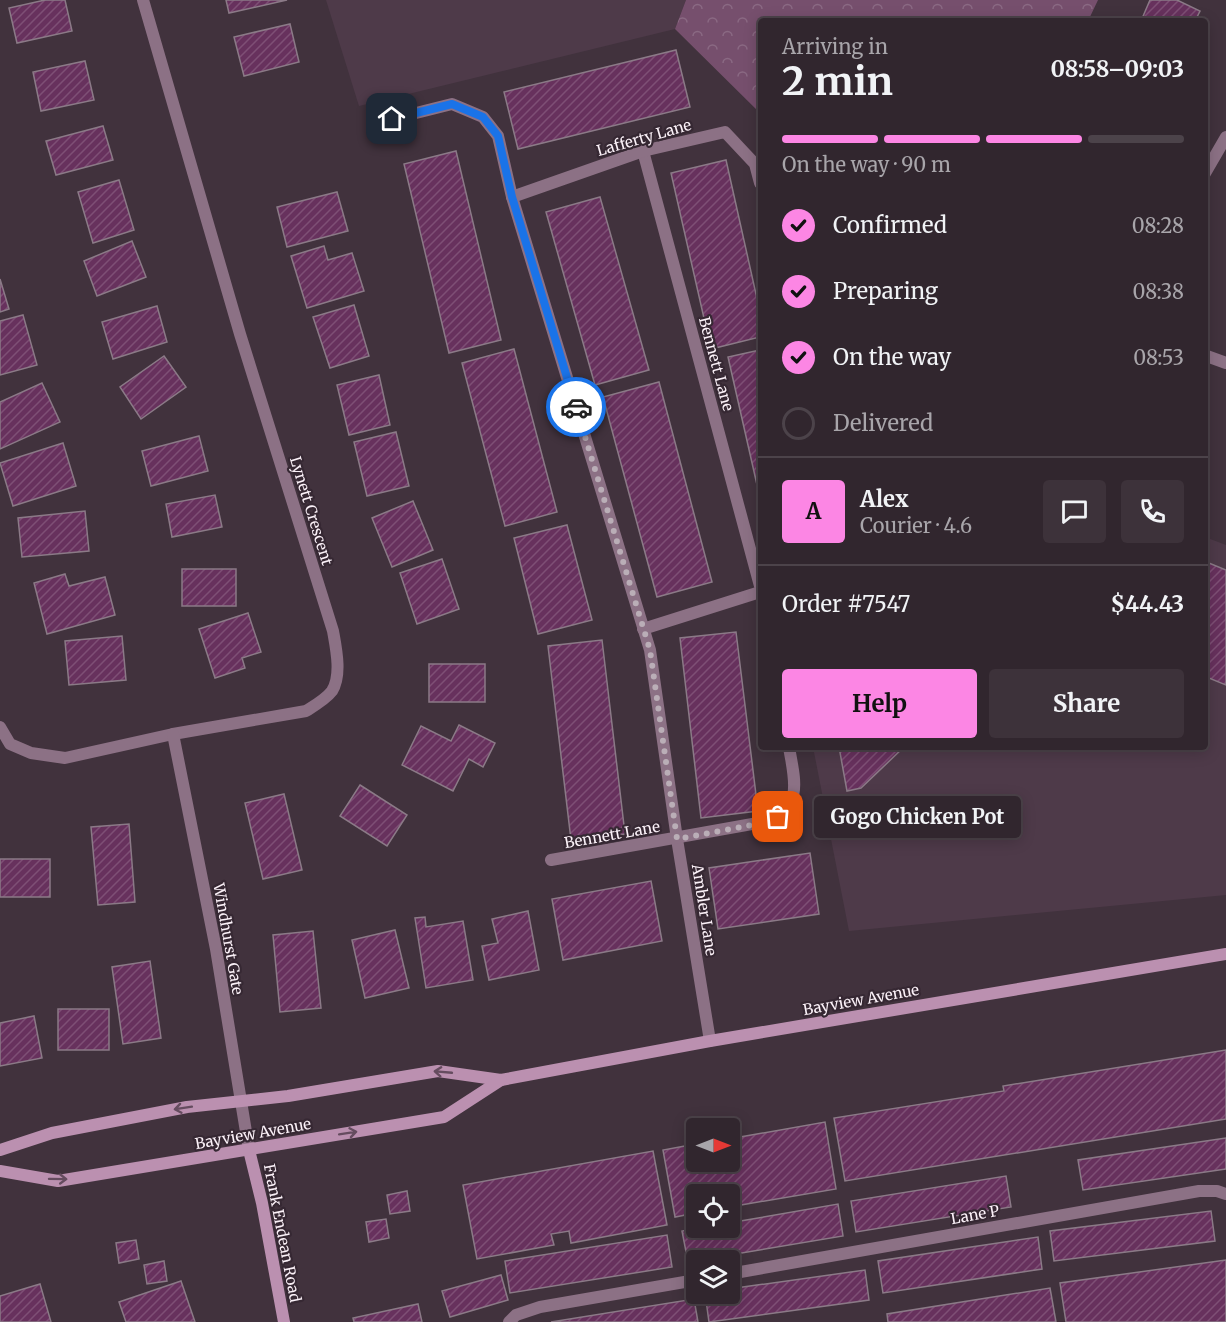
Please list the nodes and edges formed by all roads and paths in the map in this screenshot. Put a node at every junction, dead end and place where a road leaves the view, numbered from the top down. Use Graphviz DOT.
graph roads {
  1 [pos="143,0"];
  2 [pos="392,119"];
  3 [pos="1226,137"];
  4 [pos="642,151"];
  5 [pos="1208,168"];
  6 [pos="758,175"];
  7 [pos="512,197"];
  8 [pos="1208,356"];
  9 [pos="1226,363"];
  10 [pos="758,579"];
  11 [pos="758,593"];
  12 [pos="644,629"];
  13 [pos="0,727"];
  14 [pos="173,734"];
  15 [pos="789,750"];
  16 [pos="677,839"];
  17 [pos="551,860"];
  18 [pos="1226,954"];
  19 [pos="710,1041"];
  20 [pos="501,1080"];
  21 [pos="241,1101"];
  22 [pos="0,1150"];
  23 [pos="249,1150"];
  24 [pos="0,1171"];
  25 [pos="1226,1194"];
  26 [pos="740,1272"];
  27 [pos="686,1282"];
  28 [pos="284,1322"];
  29 [pos="509,1322"];
  1 -- 14 [label="street, Lynett Crescent"];
  2 -- 7 [label="street, Ambler Lane"];
  3 -- 5 [label="street"];
  4 -- 6 [label="street, Lafferty Lane"];
  4 -- 7 [label="street, Lafferty Lane"];
  4 -- 10 [label="street, Bennett Lane"];
  7 -- 12 [label="street, Ambler Lane"];
  8 -- 9 [label="street"];
  11 -- 12 [label="street"];
  12 -- 16 [label="street, Ambler Lane"];
  13 -- 14 [label="street, Lynett Crescent"];
  14 -- 21 [label="street, Windhurst Gate"];
  15 -- 16 [label="street, Bennett Lane"];
  16 -- 17 [label="street, Bennett Lane"];
  16 -- 19 [label="street, Ambler Lane"];
  18 -- 19 [label="main road, Bayview Avenue"];
  19 -- 20 [label="main road, Bayview Avenue"];
  20 -- 21 [label="main road, Bayview Avenue, one-way"];
  23 -- 20 [label="main road, Bayview Avenue, one-way"];
  21 -- 22 [label="main road, Bayview Avenue, one-way"];
  21 -- 23 [label="street, Windhurst Gate"];
  24 -- 23 [label="main road, Bayview Avenue, one-way"];
  23 -- 28 [label="main road, Frank Endean Road"];
  25 -- 26 [label="street, Lane P"];
  27 -- 29 [label="street"];
}
